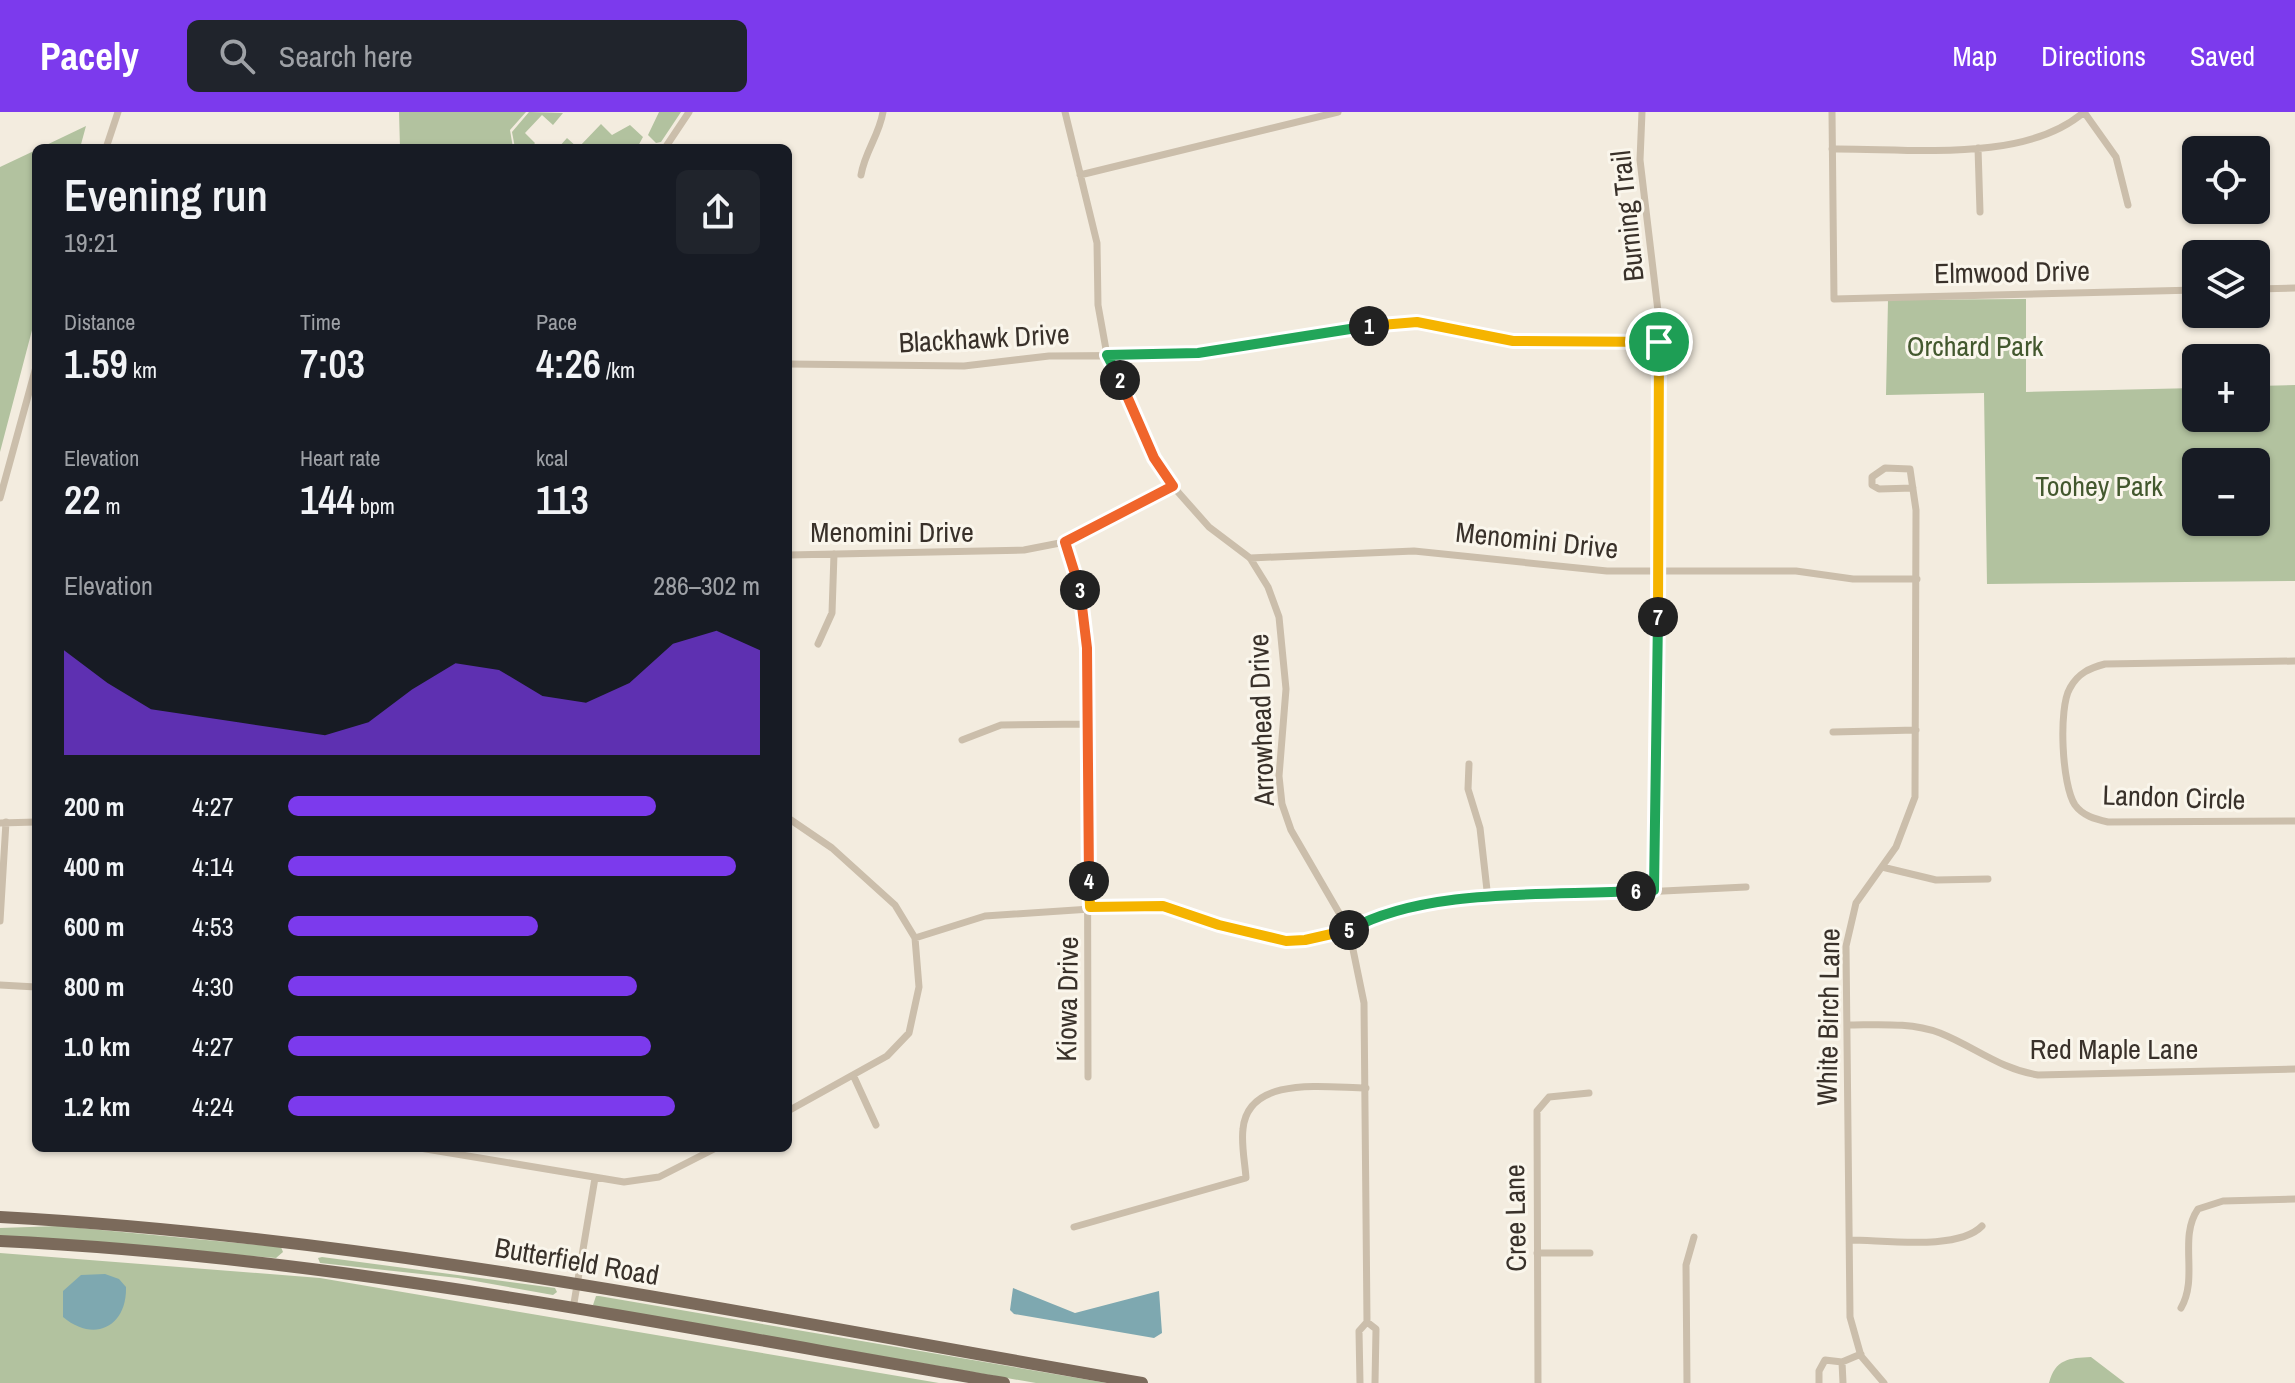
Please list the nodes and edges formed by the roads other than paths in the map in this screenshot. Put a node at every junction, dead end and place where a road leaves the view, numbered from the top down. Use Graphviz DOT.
graph roads {
  1 [pos="118,112"];
  2 [pos="689,112"];
  3 [pos="883,112"];
  4 [pos="1065,112"];
  5 [pos="1338,112"];
  6 [pos="1642,112"];
  7 [pos="1832,112"];
  8 [pos="2084,112"];
  9 [pos="107,144"];
  10 [pos="668,144"];
  11 [pos="1978,148"];
  12 [pos="1832,149"];
  13 [pos="861,175"];
  14 [pos="1080,175"];
  15 [pos="2128,205"];
  16 [pos="1980,212"];
  17 [pos="2295,288"];
  18 [pos="2270,289"];
  19 [pos="2182,290"];
  20 [pos="1659,342"];
  21 [pos="1107,355"];
  22 [pos="792,364"];
  23 [pos="32,382"];
  24 [pos="1173,486"];
  25 [pos="1913,488"];
  26 [pos="0,498"];
  27 [pos="1065,542"];
  28 [pos="834,554"];
  29 [pos="792,555"];
  30 [pos="1250,558"];
  31 [pos="1658,571"];
  32 [pos="1917,579"];
  33 [pos="818,644"];
  34 [pos="2295,661"];
  35 [pos="1088,724"];
  36 [pos="1916,730"];
  37 [pos="1833,732"];
  38 [pos="962,740"];
  39 [pos="1469,764"];
  40 [pos="792,820"];
  41 [pos="2295,821"];
  42 [pos="3,822"];
  43 [pos="32,822"];
  44 [pos="1882,867"];
  45 [pos="1988,879"];
  46 [pos="1746,887"];
  47 [pos="1654,890"];
  48 [pos="1488,899"];
  49 [pos="1090,907"];
  50 [pos="0,921"];
  51 [pos="1349,930"];
  52 [pos="915,938"];
  53 [pos="0,985"];
  54 [pos="32,987"];
  55 [pos="1847,1025"];
  56 [pos="2295,1069"];
  57 [pos="854,1077"];
  58 [pos="1088,1077"];
  59 [pos="1366,1088"];
  60 [pos="1589,1093"];
  61 [pos="792,1109"];
  62 [pos="876,1125"];
  63 [pos="443,1152"];
  64 [pos="708,1152"];
  65 [pos="595,1178"];
  66 [pos="2295,1199"];
  67 [pos="0,1217"];
  68 [pos="1982,1226"];
  69 [pos="1074,1227"];
  70 [pos="1694,1237"];
  71 [pos="1850,1240"];
  72 [pos="0,1241"];
  73 [pos="1537,1253"];
  74 [pos="1590,1253"];
  75 [pos="577,1286"];
  76 [pos="2181,1308"];
  77 [pos="573,1309"];
  78 [pos="1367,1322"];
  79 [pos="1861,1354"];
  80 [pos="1842,1362"];
  81 [pos="1004,1383"];
  82 [pos="1142,1383"];
  83 [pos="1360,1383"];
  84 [pos="1375,1383"];
  85 [pos="1538,1383"];
  86 [pos="1687,1383"];
  87 [pos="1819,1383"];
  88 [pos="1843,1383"];
  89 [pos="1884,1383"];
  1 -- 9 [label="street"];
  2 -- 10 [label="street"];
  3 -- 13 [label="street"];
  4 -- 14 [label="street, Arrowhead Drive"];
  5 -- 14 [label="street"];
  6 -- 20 [label="street, Burning Trail"];
  7 -- 12 [label="street"];
  8 -- 11 [label="street"];
  8 -- 15 [label="street"];
  11 -- 12 [label="street"];
  11 -- 16 [label="street"];
  12 -- 19 [label="street, Elmwood Drive"];
  14 -- 21 [label="street, Arrowhead Drive"];
  17 -- 18 [label="street"];
  20 -- 21 [label="street, Blackhawk Drive"];
  20 -- 31 [label="street, Burning Trail"];
  21 -- 22 [label="street, Blackhawk Drive"];
  21 -- 24 [label="street, Arrowhead Drive"];
  23 -- 26 [label="street"];
  24 -- 27 [label="street, Menomini Drive"];
  24 -- 30 [label="street, Arrowhead Drive"];
  25 -- 25 [label="street, White Birch Lane"];
  25 -- 32 [label="street, White Birch Lane"];
  27 -- 28 [label="street, Menomini Drive"];
  27 -- 35 [label="street, Kiowa Drive"];
  28 -- 29 [label="street, Menomini Drive"];
  28 -- 33 [label="street"];
  30 -- 31 [label="street, Menomini Drive"];
  30 -- 51 [label="street, Arrowhead Drive"];
  31 -- 32 [label="street, Menomini Drive"];
  31 -- 47 [label="street, Burning Trail"];
  32 -- 36 [label="street, White Birch Lane"];
  34 -- 41 [label="street, Landon Circle"];
  35 -- 38 [label="street"];
  35 -- 49 [label="street, Kiowa Drive"];
  36 -- 37 [label="street"];
  36 -- 44 [label="street, White Birch Lane"];
  39 -- 48 [label="street"];
  40 -- 52 [label="street"];
  42 -- 43 [label="street"];
  42 -- 50 [label="street"];
  44 -- 45 [label="street"];
  44 -- 55 [label="street, White Birch Lane"];
  46 -- 47 [label="street"];
  47 -- 48 [label="street"];
  48 -- 51 [label="street"];
  49 -- 51 [label="street"];
  49 -- 52 [label="street"];
  49 -- 58 [label="street, Kiowa Drive"];
  51 -- 59 [label="street, Arrowhead Drive"];
  52 -- 57 [label="street"];
  53 -- 54 [label="street"];
  55 -- 56 [label="street, Red Maple Lane"];
  55 -- 71 [label="street, White Birch Lane"];
  57 -- 61 [label="street"];
  57 -- 62 [label="street"];
  59 -- 69 [label="street"];
  59 -- 78 [label="street, Arrowhead Drive"];
  60 -- 73 [label="street, Cree Lane"];
  63 -- 65 [label="street"];
  64 -- 65 [label="street"];
  65 -- 75 [label="street"];
  66 -- 76 [label="street"];
  67 -- 75 [label="main road, Butterfield Road"];
  68 -- 71 [label="street"];
  70 -- 86 [label="street"];
  71 -- 79 [label="street, White Birch Lane"];
  72 -- 77 [label="main road, Butterfield Road"];
  73 -- 74 [label="street"];
  73 -- 85 [label="street, Cree Lane"];
  75 -- 77 [label="street"];
  75 -- 82 [label="main road, Butterfield Road"];
  77 -- 81 [label="main road, Butterfield Road"];
  78 -- 83 [label="street, Arrowhead Drive"];
  78 -- 84 [label="street, Arrowhead Drive"];
  79 -- 80 [label="street"];
  79 -- 89 [label="street, White Birch Lane"];
  80 -- 87 [label="street"];
  80 -- 88 [label="street"];
}
